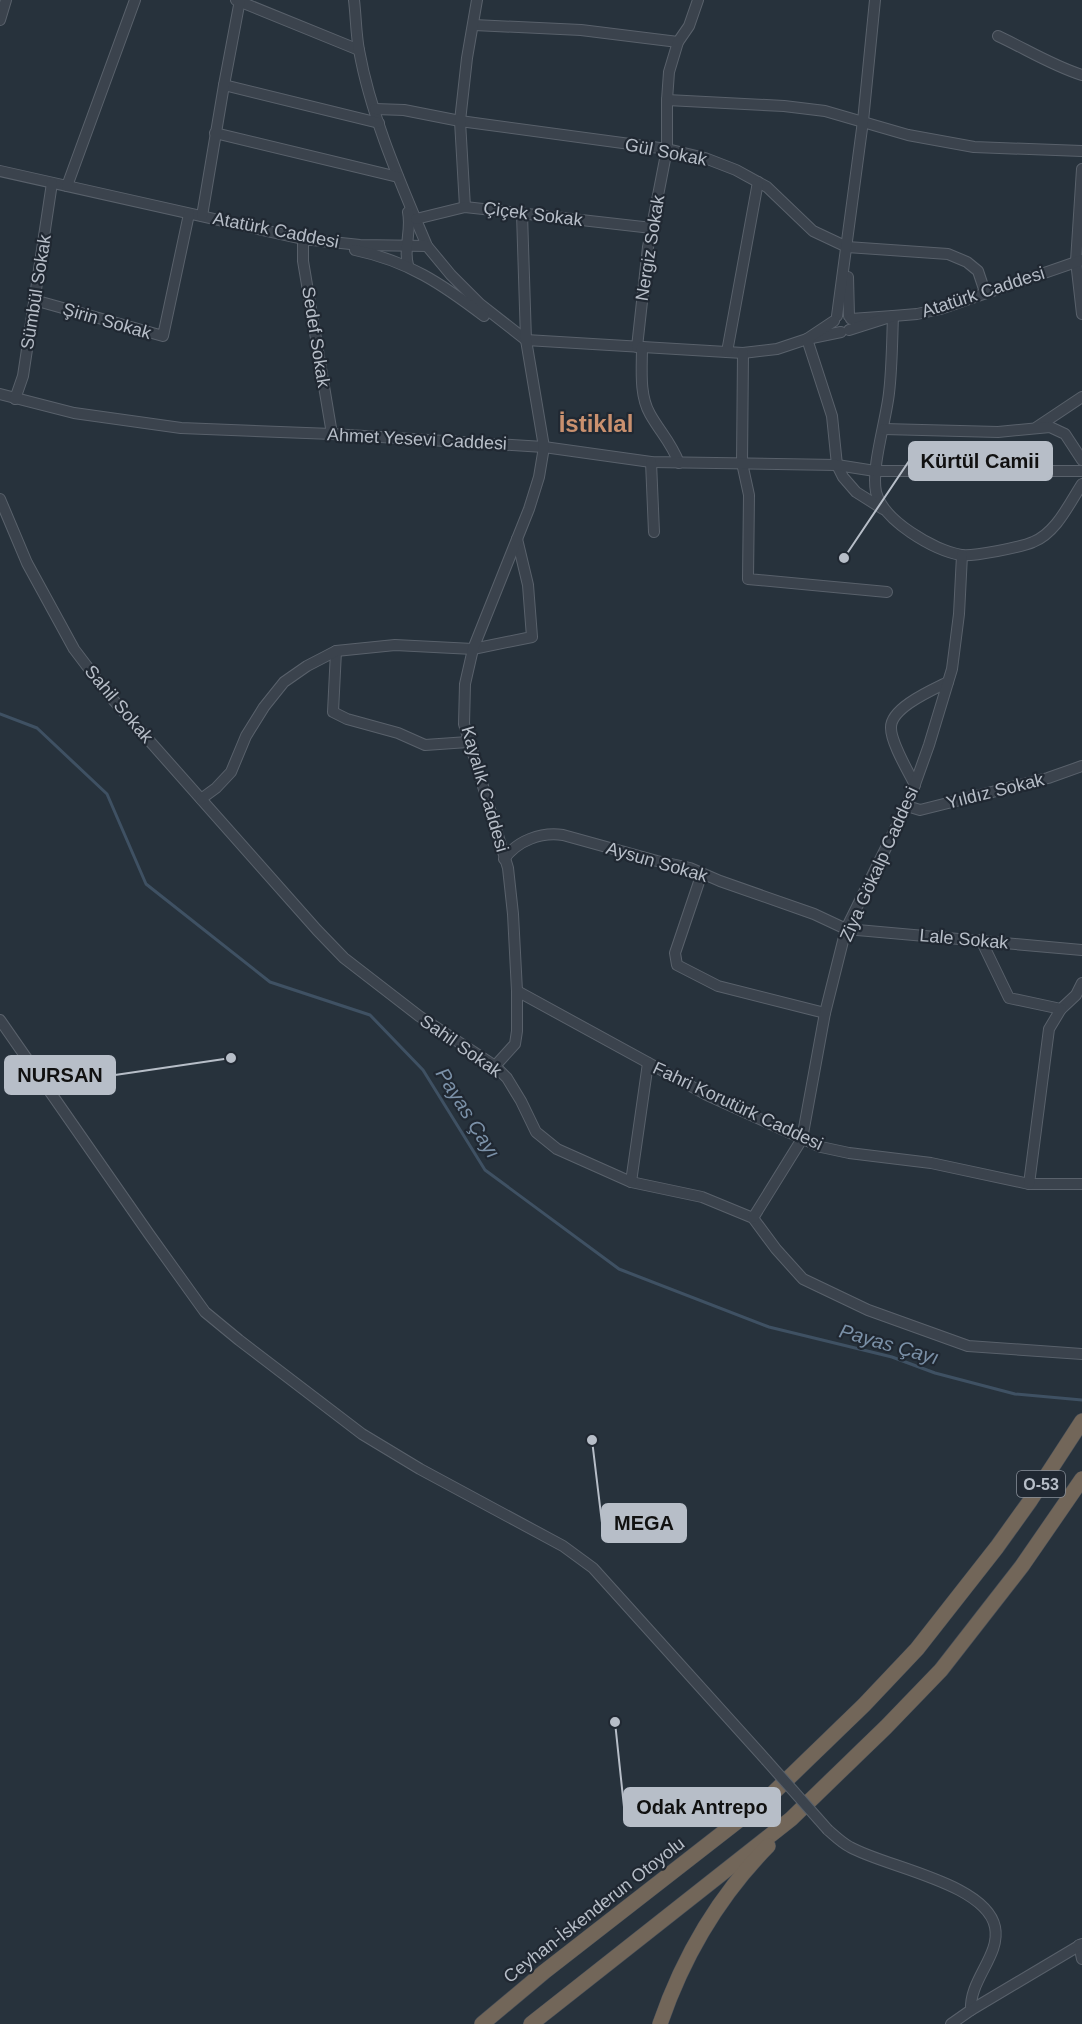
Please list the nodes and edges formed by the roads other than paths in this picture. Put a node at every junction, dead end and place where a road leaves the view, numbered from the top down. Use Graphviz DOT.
graph roads {
  1 [pos="6,0"];
  2 [pos="135,0"];
  3 [pos="239,0"];
  4 [pos="354,0"];
  5 [pos="477,0"];
  6 [pos="698,0"];
  7 [pos="875,0"];
  8 [pos="0,20"];
  9 [pos="474,25"];
  10 [pos="998,36"];
  11 [pos="678,42"];
  12 [pos="359,50"];
  13 [pos="1082,75"];
  14 [pos="224,85"];
  15 [pos="667,100"];
  16 [pos="375,109"];
  17 [pos="460,121"];
  18 [pos="863,121"];
  19 [pos="379,123"];
  20 [pos="215,133"];
  21 [pos="667,149"];
  22 [pos="1082,151"];
  23 [pos="1082,169"];
  24 [pos="0,171"];
  25 [pos="400,181"];
  26 [pos="758,182"];
  27 [pos="52,183"];
  28 [pos="67,186"];
  29 [pos="465,207"];
  30 [pos="189,214"];
  31 [pos="522,214"];
  32 [pos="202,216"];
  33 [pos="416,219"];
  34 [pos="652,228"];
  35 [pos="303,239"];
  36 [pos="408,246"];
  37 [pos="847,247"];
  38 [pos="431,250"];
  39 [pos="1079,261"];
  40 [pos="408,265"];
  41 [pos="419,273"];
  42 [pos="985,292"];
  43 [pos="34,300"];
  44 [pos="1082,314"];
  45 [pos="893,316"];
  46 [pos="843,322"];
  47 [pos="526,339"];
  48 [pos="807,339"];
  49 [pos="640,347"];
  50 [pos="727,352"];
  51 [pos="743,352"];
  52 [pos="0,394"];
  53 [pos="1082,398"];
  54 [pos="15,399"];
  55 [pos="1037,427"];
  56 [pos="884,429"];
  57 [pos="332,434"];
  58 [pos="544,447"];
  59 [pos="1082,460"];
  60 [pos="651,462"];
  61 [pos="679,463"];
  62 [pos="742,463"];
  63 [pos="837,465"];
  64 [pos="875,471"];
  65 [pos="1082,471"];
  66 [pos="1082,484"];
  67 [pos="0,499"];
  68 [pos="885,511"];
  69 [pos="654,532"];
  70 [pos="517,539"];
  71 [pos="962,555"];
  72 [pos="886,592"];
  73 [pos="473,649"];
  74 [pos="336,651"];
  75 [pos="948,682"];
  76 [pos="468,742"];
  77 [pos="1082,766"];
  78 [pos="915,785"];
  79 [pos="201,799"];
  80 [pos="907,806"];
  81 [pos="504,859"];
  82 [pos="702,873"];
  83 [pos="846,929"];
  84 [pos="981,940"];
  85 [pos="1082,950"];
  86 [pos="1082,983"];
  87 [pos="517,991"];
  88 [pos="1061,1009"];
  89 [pos="825,1013"];
  90 [pos="0,1020"];
  91 [pos="648,1063"];
  92 [pos="495,1066"];
  93 [pos="802,1139"];
  94 [pos="631,1182"];
  95 [pos="1029,1184"];
  96 [pos="1082,1184"];
  97 [pos="753,1218"];
  98 [pos="1082,1354"];
  99 [pos="1082,1420"];
  100 [pos="1082,1479"];
  101 [pos="886,1727"];
  102 [pos="1080,1944"];
  103 [pos="1082,1959"];
  104 [pos="544,1972"];
  105 [pos="971,2010"];
  106 [pos="468,2024"];
  107 [pos="482,2024"];
  108 [pos="531,2024"];
  109 [pos="660,2024"];
  110 [pos="951,2024"];
  1 -- 8 [label="street"];
  2 -- 28 [label="street"];
  3 -- 12 [label="street"];
  3 -- 14 [label="street"];
  4 -- 12 [label="street"];
  5 -- 9 [label="street"];
  6 -- 11 [label="street, Nergiz Sokak"];
  7 -- 18 [label="street"];
  9 -- 11 [label="street"];
  9 -- 17 [label="street"];
  10 -- 13 [label="street"];
  11 -- 15 [label="street, Nergiz Sokak"];
  12 -- 16 [label="street"];
  14 -- 19 [label="street"];
  14 -- 20 [label="street"];
  15 -- 18 [label="street"];
  15 -- 21 [label="street, Nergiz Sokak"];
  16 -- 17 [label="street, Gül Sokak"];
  16 -- 19 [label="street"];
  17 -- 21 [label="street, Gül Sokak"];
  17 -- 29 [label="street"];
  18 -- 22 [label="street"];
  18 -- 37 [label="street"];
  19 -- 25 [label="street"];
  20 -- 25 [label="street"];
  20 -- 32 [label="street"];
  21 -- 26 [label="street, Gül Sokak"];
  21 -- 34 [label="street, Nergiz Sokak"];
  23 -- 39 [label="street"];
  24 -- 27 [label="street, Atatürk Caddesi"];
  25 -- 33 [label="street"];
  25 -- 36 [label="street"];
  26 -- 37 [label="street, Gül Sokak"];
  26 -- 50 [label="street"];
  27 -- 28 [label="street, Atatürk Caddesi"];
  27 -- 43 [label="street, Sümbül Sokak"];
  28 -- 30 [label="street, Atatürk Caddesi"];
  29 -- 31 [label="street, Çiçek Sokak"];
  29 -- 33 [label="street, Çiçek Sokak"];
  30 -- 32 [label="street, Atatürk Caddesi"];
  30 -- 43 [label="street, Şirin Sokak"];
  31 -- 34 [label="street, Çiçek Sokak"];
  31 -- 47 [label="street, Kayalık Caddesi"];
  32 -- 35 [label="street, Atatürk Caddesi"];
  33 -- 38 [label="street"];
  34 -- 49 [label="street, Nergiz Sokak"];
  35 -- 36 [label="street, Atatürk Caddesi"];
  35 -- 40 [label="street"];
  35 -- 57 [label="street, Sedef Sokak"];
  36 -- 38 [label="street, Atatürk Caddesi"];
  36 -- 40 [label="street"];
  37 -- 42 [label="street, Gül Sokak"];
  37 -- 46 [label="street"];
  38 -- 41 [label="street"];
  38 -- 47 [label="street"];
  39 -- 42 [label="street, Atatürk Caddesi"];
  39 -- 44 [label="street"];
  40 -- 41 [label="street"];
  41 -- 47 [label="street"];
  42 -- 45 [label="street, Atatürk Caddesi"];
  43 -- 54 [label="street, Sümbül Sokak"];
  45 -- 46 [label="street, Atatürk Caddesi"];
  45 -- 56 [label="street"];
  46 -- 48 [label="street, Atatürk Caddesi"];
  47 -- 49 [label="street, Atatürk Caddesi"];
  47 -- 58 [label="street, Kayalık Caddesi"];
  48 -- 51 [label="street, Atatürk Caddesi"];
  48 -- 63 [label="street"];
  49 -- 50 [label="street, Atatürk Caddesi"];
  49 -- 61 [label="street, Nergiz Sokak"];
  50 -- 51 [label="street, Atatürk Caddesi"];
  51 -- 62 [label="street"];
  52 -- 54 [label="street, Ahmet Yesevi Caddesi"];
  53 -- 55 [label="street"];
  54 -- 57 [label="street, Ahmet Yesevi Caddesi"];
  55 -- 56 [label="street"];
  55 -- 59 [label="street"];
  56 -- 64 [label="street"];
  57 -- 58 [label="street, Ahmet Yesevi Caddesi"];
  58 -- 60 [label="street, Ahmet Yesevi Caddesi"];
  58 -- 70 [label="street, Kayalık Caddesi"];
  60 -- 61 [label="street, Ahmet Yesevi Caddesi"];
  60 -- 69 [label="street"];
  61 -- 62 [label="street, Ahmet Yesevi Caddesi"];
  62 -- 63 [label="street, Ahmet Yesevi Caddesi"];
  62 -- 72 [label="street"];
  63 -- 64 [label="street, Ahmet Yesevi Caddesi"];
  63 -- 68 [label="street"];
  64 -- 65 [label="street, Ahmet Yesevi Caddesi"];
  64 -- 68 [label="street"];
  66 -- 71 [label="street"];
  67 -- 79 [label="street, Sahil Sokak"];
  68 -- 71 [label="street"];
  70 -- 73 [label="street, Kayalık Caddesi"];
  70 -- 73 [label="street"];
  71 -- 75 [label="street, Ziya Gökalp Caddesi"];
  73 -- 74 [label="street"];
  73 -- 76 [label="street, Kayalık Caddesi"];
  74 -- 76 [label="street"];
  74 -- 79 [label="street"];
  75 -- 78 [label="street, Ziya Gökalp Caddesi"];
  75 -- 78 [label="street"];
  76 -- 81 [label="street, Kayalık Caddesi"];
  77 -- 80 [label="street, Yıldız Sokak"];
  78 -- 80 [label="street, Ziya Gökalp Caddesi"];
  79 -- 92 [label="street, Sahil Sokak"];
  80 -- 83 [label="street, Ziya Gökalp Caddesi"];
  81 -- 82 [label="street, Aysun Sokak"];
  81 -- 87 [label="street, Kayalık Caddesi"];
  82 -- 83 [label="street, Aysun Sokak"];
  82 -- 89 [label="street"];
  83 -- 84 [label="street, Lale Sokak"];
  83 -- 89 [label="street, Ziya Gökalp Caddesi"];
  84 -- 85 [label="street, Lale Sokak"];
  84 -- 88 [label="street"];
  86 -- 88 [label="street"];
  87 -- 91 [label="street, Fahri Korutürk Caddesi"];
  87 -- 92 [label="street, Kayalık Caddesi"];
  88 -- 95 [label="street"];
  89 -- 93 [label="street, Ziya Gökalp Caddesi"];
  90 -- 105 [label="street, bridge"];
  91 -- 93 [label="street, Fahri Korutürk Caddesi"];
  91 -- 94 [label="street"];
  92 -- 94 [label="street, Sahil Sokak"];
  93 -- 95 [label="street, Fahri Korutürk Caddesi"];
  93 -- 97 [label="street"];
  94 -- 97 [label="street, Sahil Sokak"];
  95 -- 96 [label="street, Fahri Korutürk Caddesi"];
  97 -- 98 [label="street"];
  99 -- 104 [label="highway, Ceyhan-İskenderun Otoyolu / O-53"];
  100 -- 101 [label="highway, O-53"];
  101 -- 108 [label="highway, O-53"];
  101 -- 109 [label="highway"];
  102 -- 103 [label="street"];
  102 -- 105 [label="street"];
  104 -- 106 [label="highway"];
  104 -- 107 [label="highway, Ceyhan-İskenderun Otoyolu / O-53"];
  105 -- 110 [label="street"];
}
